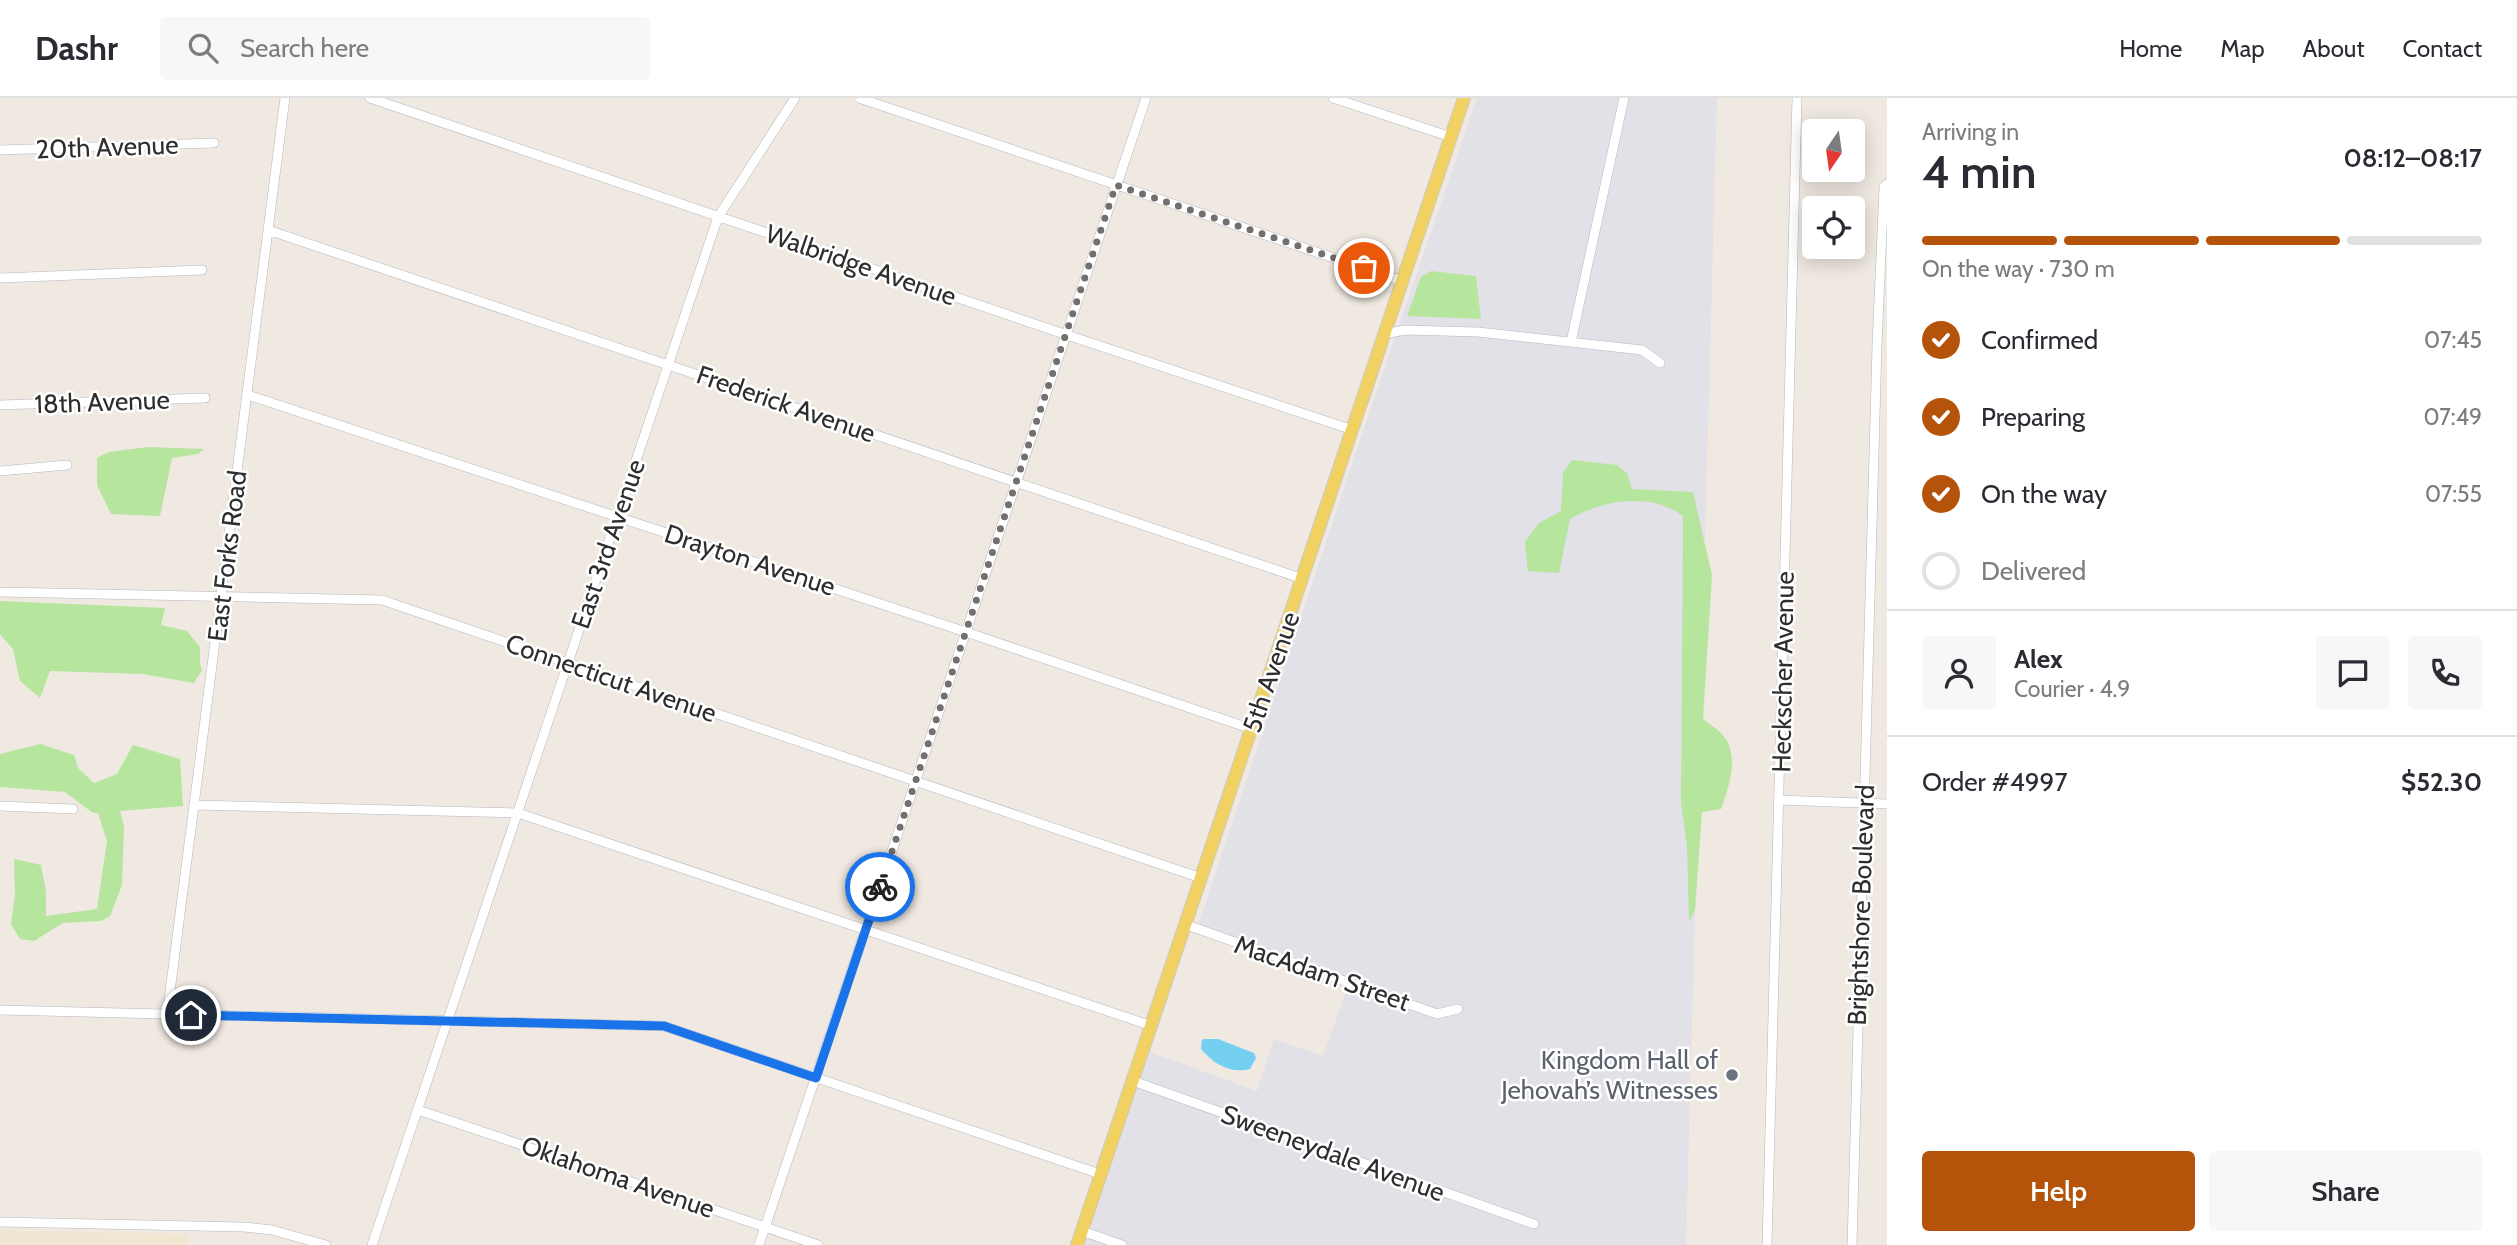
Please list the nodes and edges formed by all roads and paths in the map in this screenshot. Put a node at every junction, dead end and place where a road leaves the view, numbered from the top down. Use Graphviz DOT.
graph roads {
  1 [pos="285,98"];
  2 [pos="370,98"];
  3 [pos="795,98"];
  4 [pos="859,98"];
  5 [pos="1146,98"];
  6 [pos="1333,98"];
  7 [pos="1464,98"];
  8 [pos="1624,98"];
  9 [pos="1797,98"];
  10 [pos="1451,137"];
  11 [pos="215,143"];
  12 [pos="0,150"];
  13 [pos="1116,185"];
  14 [pos="1885,186"];
  15 [pos="718,217"];
  16 [pos="268,230"];
  17 [pos="202,271"];
  18 [pos="0,278"];
  19 [pos="1402,281"];
  20 [pos="1384,334"];
  21 [pos="1067,335"];
  22 [pos="1571,342"];
  23 [pos="1660,363"];
  24 [pos="669,365"];
  25 [pos="248,395"];
  26 [pos="205,398"];
  27 [pos="0,405"];
  28 [pos="1353,430"];
  29 [pos="67,465"];
  30 [pos="0,471"];
  31 [pos="1017,482"];
  32 [pos="617,516"];
  33 [pos="1303,579"];
  34 [pos="0,592"];
  35 [pos="222,597"];
  36 [pos="966,632"];
  37 [pos="568,663"];
  38 [pos="1252,729"];
  39 [pos="916,782"];
  40 [pos="1779,800"];
  41 [pos="1865,803"];
  42 [pos="1887,804"];
  43 [pos="195,805"];
  44 [pos="0,806"];
  45 [pos="73,809"];
  46 [pos="518,813"];
  47 [pos="1201,878"];
  48 [pos="1186,925"];
  49 [pos="865,929"];
  50 [pos="1458,1009"];
  51 [pos="0,1010"];
  52 [pos="167,1014"];
  53 [pos="448,1020"];
  54 [pos="1152,1026"];
  55 [pos="816,1078"];
  56 [pos="1133,1081"];
  57 [pos="418,1110"];
  58 [pos="1100,1174"];
  59 [pos="0,1222"];
  60 [pos="1534,1224"];
  61 [pos="765,1227"];
  62 [pos="1082,1231"];
  63 [pos="326,1245"];
  64 [pos="372,1245"];
  65 [pos="759,1245"];
  66 [pos="818,1245"];
  67 [pos="1077,1245"];
  68 [pos="1122,1245"];
  69 [pos="1767,1245"];
  70 [pos="1852,1245"];
  1 -- 16 [label="street, East Forks Road"];
  2 -- 15 [label="street, Walbridge Avenue"];
  3 -- 15 [label="street, East 3rd Avenue"];
  4 -- 13 [label="street"];
  5 -- 13 [label="street"];
  6 -- 10 [label="street"];
  7 -- 10 [label="main road, 5th Avenue"];
  8 -- 22 [label="street"];
  9 -- 40 [label="street, Heckscher Avenue"];
  10 -- 19 [label="main road, 5th Avenue"];
  11 -- 12 [label="street, 20th Avenue"];
  13 -- 19 [label="street"];
  13 -- 21 [label="street"];
  14 -- 41 [label="street, Brightshore Boulevard"];
  15 -- 21 [label="street, Walbridge Avenue"];
  15 -- 24 [label="street, East 3rd Avenue"];
  16 -- 24 [label="street, Frederick Avenue"];
  16 -- 25 [label="street, East Forks Road"];
  17 -- 18 [label="street"];
  19 -- 20 [label="main road, 5th Avenue"];
  20 -- 22 [label="street"];
  20 -- 28 [label="main road, 5th Avenue"];
  21 -- 28 [label="street, Walbridge Avenue"];
  21 -- 31 [label="street"];
  22 -- 23 [label="street"];
  24 -- 31 [label="street, Frederick Avenue"];
  24 -- 32 [label="street, East 3rd Avenue"];
  25 -- 32 [label="street, Drayton Avenue"];
  25 -- 35 [label="street, East Forks Road"];
  26 -- 27 [label="street, 18th Avenue"];
  28 -- 33 [label="main road, 5th Avenue"];
  29 -- 30 [label="street"];
  31 -- 33 [label="street, Frederick Avenue"];
  31 -- 36 [label="street"];
  32 -- 36 [label="street, Drayton Avenue"];
  32 -- 37 [label="street, East 3rd Avenue"];
  33 -- 38 [label="main road, 5th Avenue"];
  34 -- 35 [label="street, Connecticut Avenue"];
  35 -- 37 [label="street, Connecticut Avenue"];
  35 -- 43 [label="street, East Forks Road"];
  36 -- 38 [label="street, Drayton Avenue"];
  36 -- 39 [label="street"];
  37 -- 39 [label="street, Connecticut Avenue"];
  37 -- 46 [label="street, East 3rd Avenue"];
  38 -- 47 [label="main road, 5th Avenue"];
  39 -- 47 [label="street, Connecticut Avenue"];
  39 -- 49 [label="street"];
  40 -- 41 [label="street"];
  40 -- 69 [label="street, Heckscher Avenue"];
  41 -- 42 [label="street"];
  41 -- 70 [label="street, Brightshore Boulevard"];
  43 -- 46 [label="street"];
  43 -- 52 [label="street, East Forks Road"];
  44 -- 45 [label="street"];
  46 -- 49 [label="street"];
  46 -- 53 [label="street, East 3rd Avenue"];
  47 -- 48 [label="main road, 5th Avenue"];
  48 -- 50 [label="street, MacAdam Street"];
  48 -- 54 [label="main road, 5th Avenue"];
  49 -- 54 [label="street"];
  49 -- 55 [label="street"];
  51 -- 52 [label="street"];
  52 -- 53 [label="street"];
  53 -- 55 [label="street"];
  53 -- 57 [label="street, East 3rd Avenue"];
  54 -- 56 [label="main road, 5th Avenue"];
  55 -- 58 [label="street"];
  55 -- 61 [label="street"];
  56 -- 58 [label="main road, 5th Avenue"];
  56 -- 60 [label="street, Sweeneydale Avenue"];
  57 -- 61 [label="street, Oklahoma Avenue"];
  57 -- 64 [label="street, East 3rd Avenue"];
  58 -- 62 [label="main road, 5th Avenue"];
  59 -- 63 [label="street"];
  61 -- 65 [label="street"];
  61 -- 66 [label="street, Oklahoma Avenue"];
  62 -- 67 [label="main road, 5th Avenue"];
  62 -- 68 [label="street"];
}
